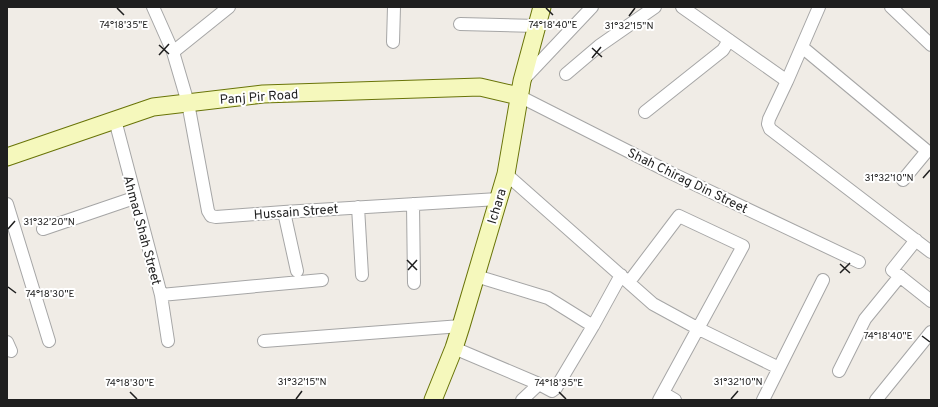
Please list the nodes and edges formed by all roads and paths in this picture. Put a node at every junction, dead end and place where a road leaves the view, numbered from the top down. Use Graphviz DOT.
graph roads {
  1 [pos="152,7"];
  2 [pos="229,7"];
  3 [pos="394,7"];
  4 [pos="542,7"];
  5 [pos="592,7"];
  6 [pos="655,7"];
  7 [pos="682,7"];
  8 [pos="819,7"];
  9 [pos="891,7"];
  10 [pos="460,24"];
  11 [pos="537,26"];
  12 [pos="729,40"];
  13 [pos="393,42"];
  14 [pos="931,45"];
  15 [pos="802,47"];
  16 [pos="173,52"];
  17 [pos="566,74"];
  18 [pos="787,81"];
  19 [pos="520,89"];
  20 [pos="188,103"];
  21 [pos="645,112"];
  22 [pos="115,120"];
  23 [pos="929,148"];
  24 [pos="7,157"];
  25 [pos="506,174"];
  26 [pos="903,180"];
  27 [pos="134,198"];
  28 [pos="498,199"];
  29 [pos="7,204"];
  30 [pos="413,204"];
  31 [pos="358,207"];
  32 [pos="284,212"];
  33 [pos="43,229"];
  34 [pos="916,240"];
  35 [pos="931,252"];
  36 [pos="859,262"];
  37 [pos="297,271"];
  38 [pos="362,275"];
  39 [pos="476,276"];
  40 [pos="900,276"];
  41 [pos="625,278"];
  42 [pos="322,280"];
  43 [pos="823,280"];
  44 [pos="414,283"];
  45 [pos="161,295"];
  46 [pos="931,301"];
  47 [pos="461,326"];
  48 [pos="593,326"];
  49 [pos="697,328"];
  50 [pos="931,332"];
  51 [pos="49,341"];
  52 [pos="168,341"];
  53 [pos="264,341"];
  54 [pos="454,348"];
  55 [pos="779,368"];
  56 [pos="839,371"];
  57 [pos="539,384"];
  58 [pos="661,397"];
  59 [pos="433,400"];
  60 [pos="522,400"];
  61 [pos="675,400"];
  62 [pos="763,400"];
  63 [pos="876,400"];
  1 -- 16 [label="street"];
  2 -- 16 [label="street"];
  3 -- 13 [label="street"];
  4 -- 11 [label="street, Ichara"];
  5 -- 19 [label="street"];
  6 -- 17 [label="street"];
  7 -- 12 [label="street"];
  8 -- 15 [label="street"];
  9 -- 14 [label="street"];
  10 -- 11 [label="street"];
  11 -- 19 [label="street, Ichara"];
  12 -- 18 [label="street"];
  12 -- 21 [label="street"];
  15 -- 18 [label="street"];
  15 -- 23 [label="street"];
  16 -- 20 [label="street"];
  18 -- 34 [label="street"];
  19 -- 20 [label="street, Panj Pir Road"];
  19 -- 25 [label="street, Ichara"];
  19 -- 36 [label="street, Shah Chirag Din Street"];
  20 -- 22 [label="street, Panj Pir Road"];
  20 -- 32 [label="street, Hussain Street"];
  22 -- 24 [label="street, Panj Pir Road"];
  22 -- 27 [label="street, Ahmad Shah Street"];
  23 -- 26 [label="street"];
  25 -- 28 [label="street, Ichara"];
  25 -- 41 [label="street"];
  27 -- 33 [label="street"];
  27 -- 45 [label="street, Ahmad Shah Street"];
  28 -- 30 [label="street, Hussain Street"];
  28 -- 39 [label="street, Ichara"];
  29 -- 51 [label="street"];
  30 -- 31 [label="street, Hussain Street"];
  30 -- 44 [label="street"];
  31 -- 32 [label="street, Hussain Street"];
  31 -- 38 [label="street"];
  32 -- 37 [label="street"];
  34 -- 35 [label="street"];
  34 -- 40 [label="street"];
  39 -- 47 [label="street, Ichara"];
  39 -- 48 [label="street"];
  40 -- 46 [label="street"];
  40 -- 56 [label="street"];
  41 -- 48 [label="street"];
  41 -- 49 [label="street"];
  41 -- 49 [label="street"];
  42 -- 45 [label="street"];
  43 -- 55 [label="street"];
  45 -- 52 [label="street, Ahmad Shah Street"];
  47 -- 53 [label="street"];
  47 -- 54 [label="street, Ichara"];
  48 -- 57 [label="street"];
  49 -- 55 [label="street"];
  49 -- 58 [label="street"];
  50 -- 63 [label="street"];
  54 -- 57 [label="street"];
  54 -- 59 [label="street, Ichara"];
  55 -- 62 [label="street"];
  57 -- 60 [label="street"];
  58 -- 61 [label="street"];
}
